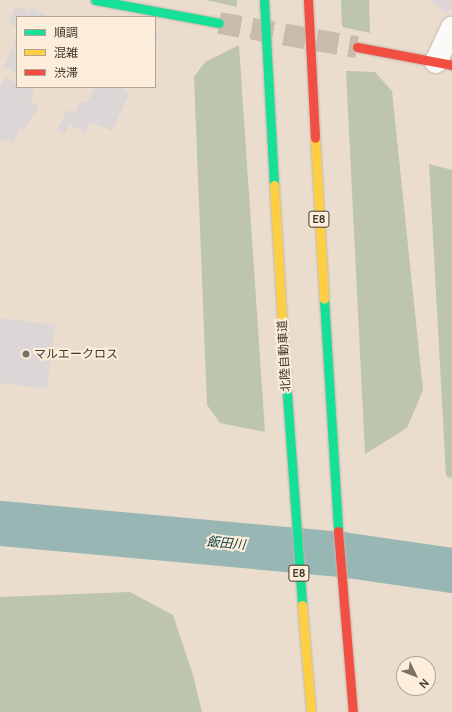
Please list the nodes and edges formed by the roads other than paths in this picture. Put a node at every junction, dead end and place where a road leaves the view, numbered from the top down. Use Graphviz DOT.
graph roads {
  1 [pos="95,0"];
  2 [pos="264,0"];
  3 [pos="308,0"];
  4 [pos="219,23"];
  5 [pos="452,27"];
  6 [pos="357,47"];
  7 [pos="444,64"];
  8 [pos="311,712"];
  9 [pos="353,712"];
  1 -- 4 [label="main road"];
  2 -- 8 [label="main road, 北陸自動車道 / E8"];
  3 -- 9 [label="main road, E8"];
  5 -- 7 [label="street"];
  6 -- 7 [label="main road"];
}
